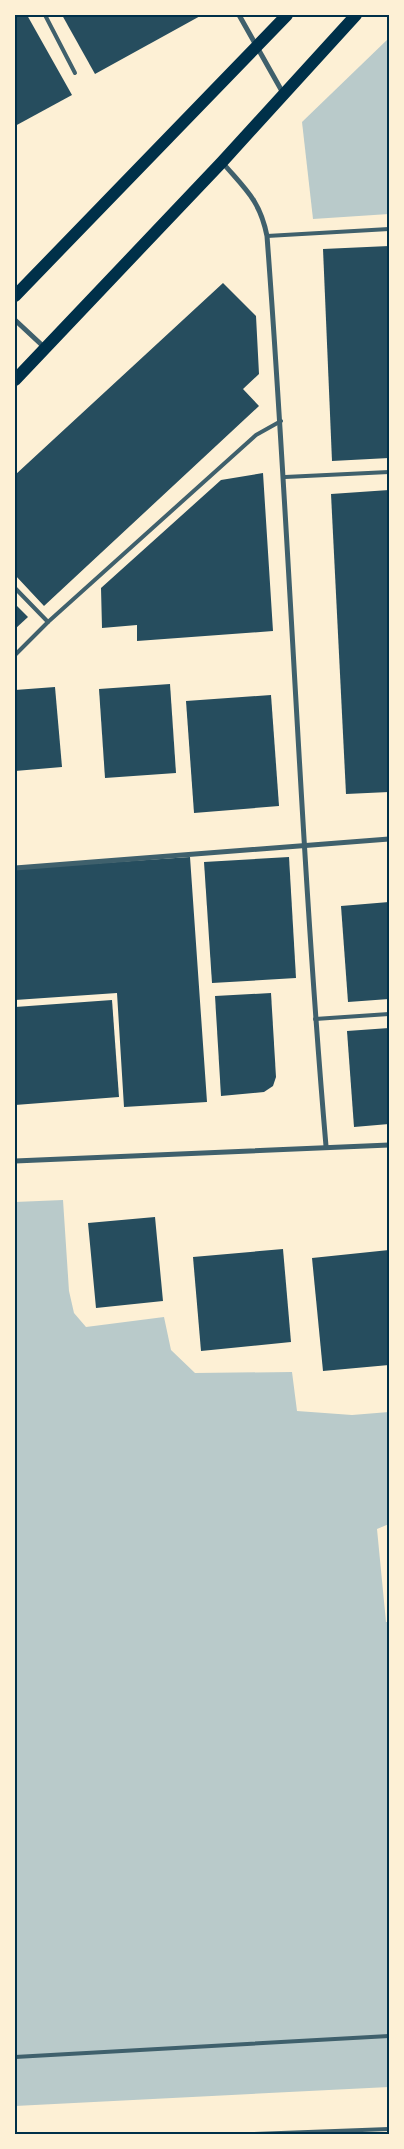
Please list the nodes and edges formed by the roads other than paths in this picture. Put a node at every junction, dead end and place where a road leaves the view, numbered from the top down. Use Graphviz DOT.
graph roads {
  1 [pos="45,15"];
  2 [pos="239,15"];
  3 [pos="287,15"];
  4 [pos="356,15"];
  5 [pos="257,46"];
  6 [pos="76,73"];
  7 [pos="283,93"];
  8 [pos="222,162"];
  9 [pos="389,229"];
  10 [pos="267,236"];
  11 [pos="15,296"];
  12 [pos="15,320"];
  13 [pos="46,348"];
  14 [pos="15,380"];
  15 [pos="281,421"];
  16 [pos="389,472"];
  17 [pos="285,477"];
  18 [pos="15,588"];
  19 [pos="48,622"];
  20 [pos="15,655"];
  21 [pos="389,839"];
  22 [pos="304,846"];
  23 [pos="15,868"];
  24 [pos="389,1014"];
  25 [pos="315,1019"];
  26 [pos="389,1144"];
  27 [pos="326,1146"];
  28 [pos="15,1161"];
  29 [pos="389,2036"];
  30 [pos="15,2057"];
  31 [pos="389,2129"];
  32 [pos="252,2134"];
  1 -- 6 [label="lane"];
  2 -- 5 [label="street"];
  3 -- 5 [label="main road"];
  4 -- 7 [label="main road"];
  5 -- 7 [label="street"];
  5 -- 11 [label="main road"];
  7 -- 8 [label="main road"];
  8 -- 10 [label="street"];
  8 -- 13 [label="main road"];
  9 -- 10 [label="lane"];
  10 -- 15 [label="street"];
  12 -- 13 [label="street"];
  13 -- 14 [label="main road"];
  15 -- 17 [label="street"];
  15 -- 19 [label="lane"];
  16 -- 17 [label="lane"];
  17 -- 22 [label="street"];
  18 -- 19 [label="lane"];
  19 -- 20 [label="lane"];
  21 -- 22 [label="street"];
  22 -- 23 [label="street"];
  22 -- 25 [label="street"];
  24 -- 25 [label="lane"];
  25 -- 27 [label="street"];
  26 -- 27 [label="street"];
  27 -- 28 [label="street"];
  29 -- 30 [label="lane"];
  31 -- 32 [label="lane"];
}
